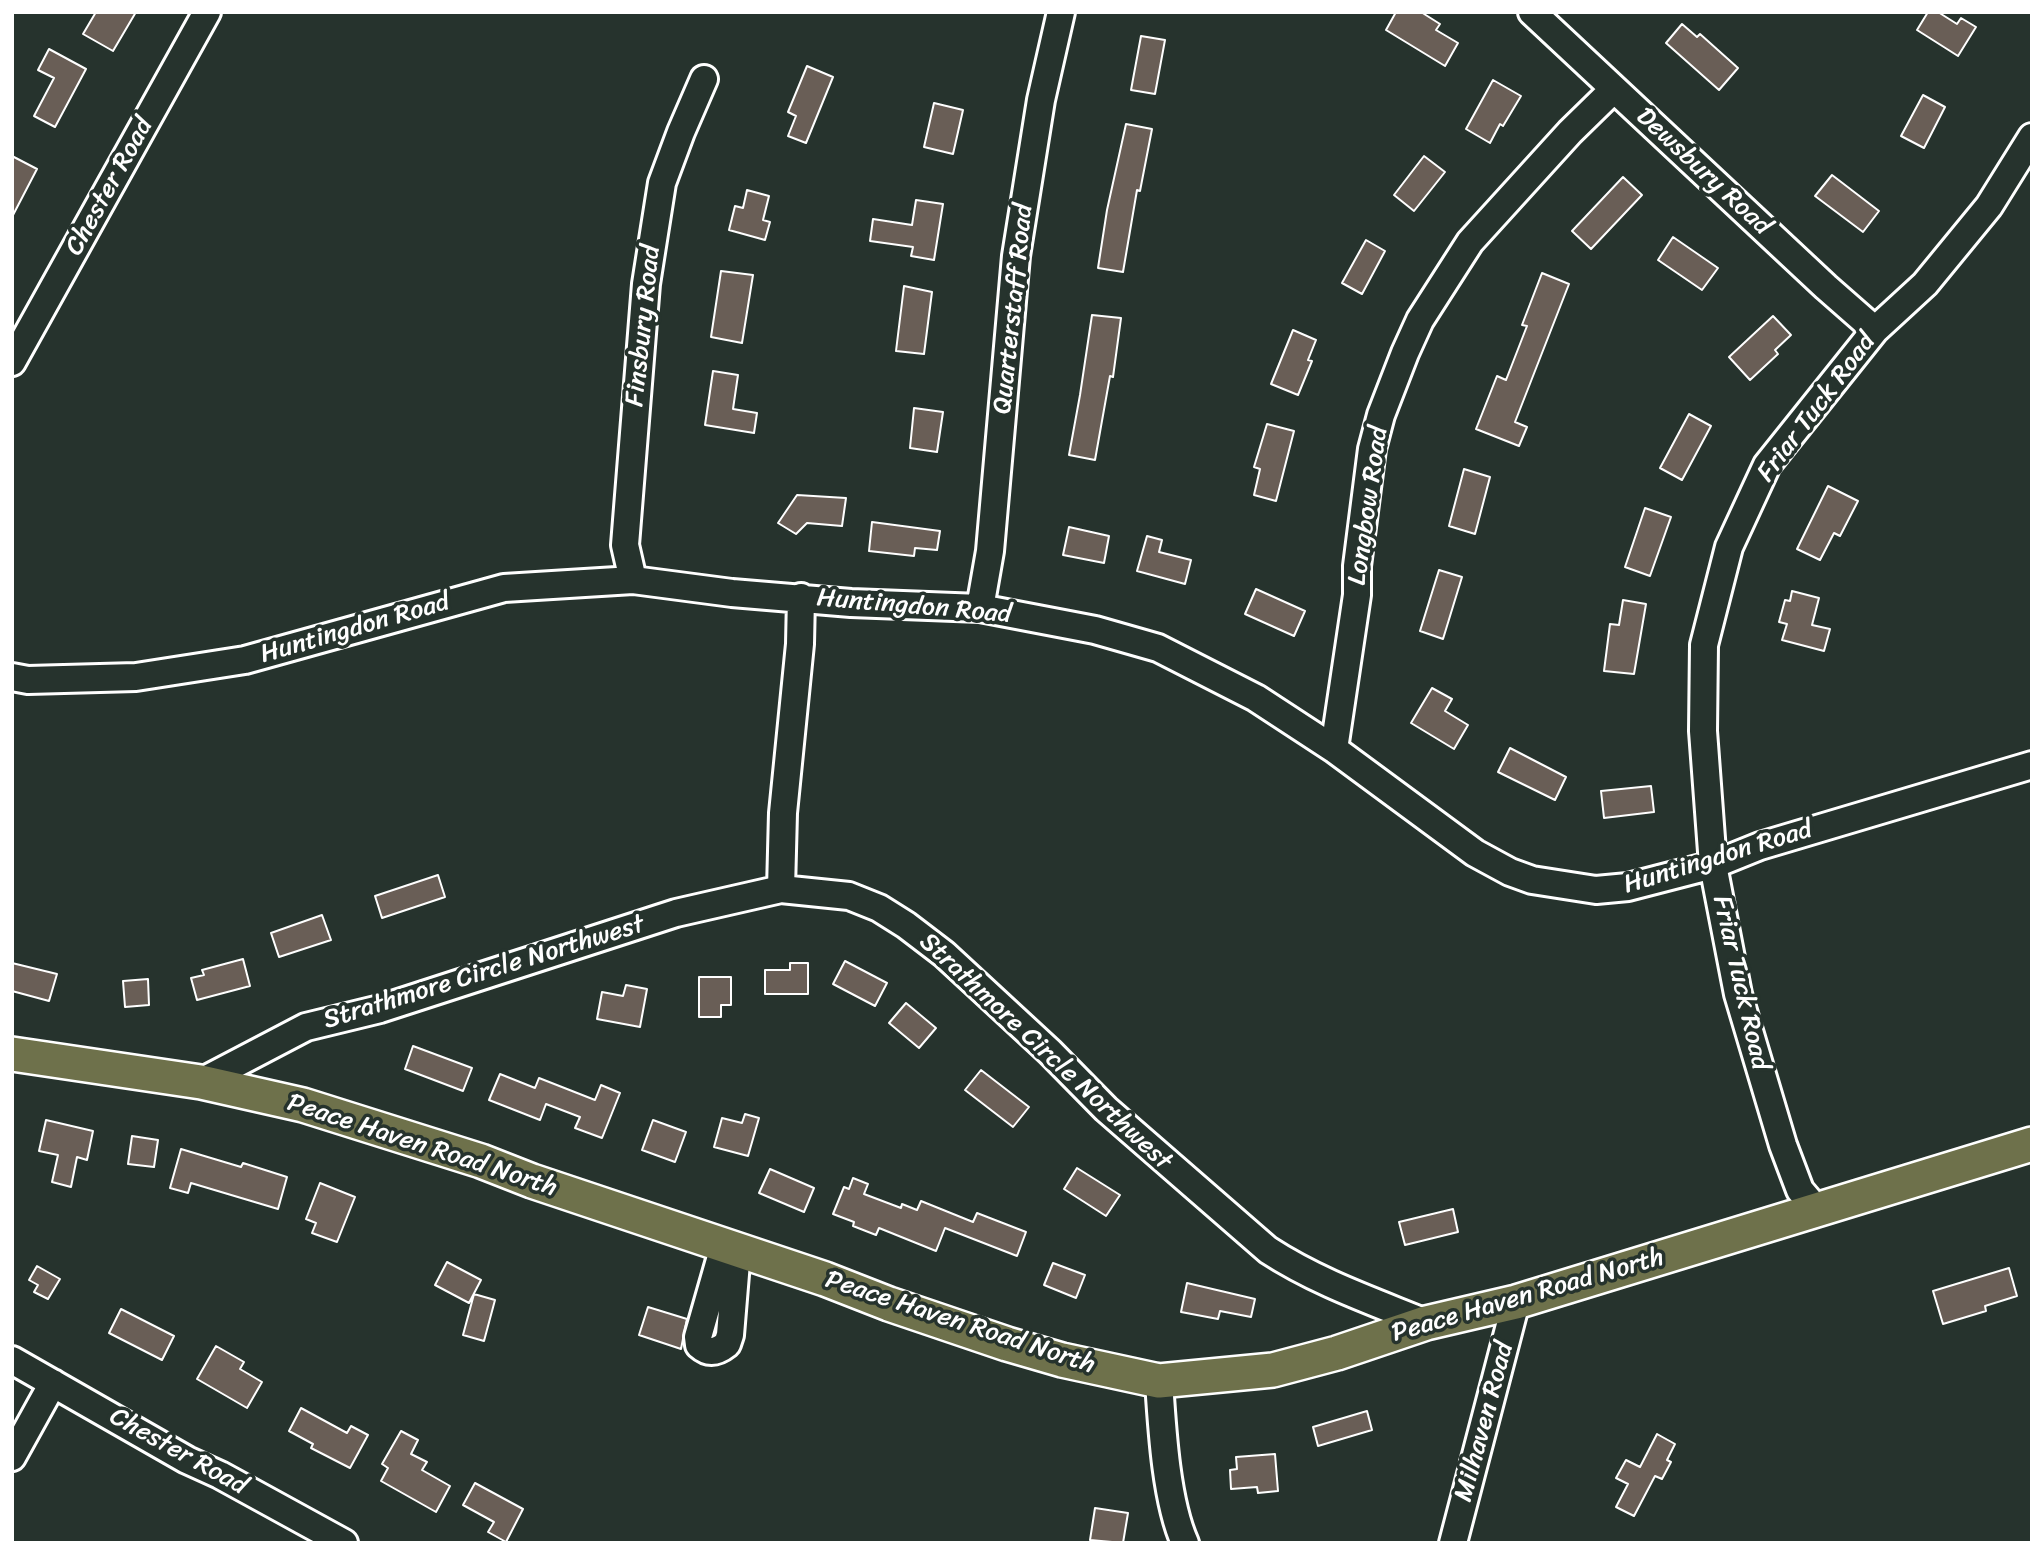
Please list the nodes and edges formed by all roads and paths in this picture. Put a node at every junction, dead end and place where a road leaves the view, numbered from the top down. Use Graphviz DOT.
graph roads {
  1 [pos="207,12"];
  2 [pos="1061,12"];
  3 [pos="1532,12"];
  4 [pos="704,79"];
  5 [pos="1614,89"];
  6 [pos="2032,138"];
  7 [pos="1875,330"];
  8 [pos="12,362"];
  9 [pos="633,580"];
  10 [pos="801,597"];
  11 [pos="980,608"];
  12 [pos="12,677"];
  13 [pos="1334,749"];
  14 [pos="2032,765"];
  15 [pos="1713,865"];
  16 [pos="781,889"];
  17 [pos="12,1054"];
  18 [pos="201,1082"];
  19 [pos="2032,1144"];
  20 [pos="1817,1210"];
  21 [pos="1516,1302"];
  22 [pos="1426,1323"];
  23 [pos="12,1360"];
  24 [pos="1159,1381"];
  25 [pos="53,1383"];
  26 [pos="12,1457"];
  27 [pos="344,1543"];
  28 [pos="1185,1543"];
  29 [pos="1453,1543"];
  1 -- 8 [label="street, Chester Road"];
  2 -- 11 [label="street, Quarterstaff Road"];
  3 -- 5 [label="street, Dewsbury Road"];
  4 -- 9 [label="street, Finsbury Road"];
  5 -- 7 [label="street, Dewsbury Road"];
  5 -- 13 [label="street, Longbow Road"];
  6 -- 7 [label="street, Friar Tuck Road"];
  7 -- 15 [label="street, Friar Tuck Road"];
  9 -- 10 [label="street, Huntingdon Road"];
  9 -- 12 [label="street, Huntingdon Road"];
  10 -- 11 [label="street, Huntingdon Road"];
  10 -- 16 [label="street"];
  11 -- 13 [label="street, Huntingdon Road"];
  13 -- 15 [label="street, Huntingdon Road"];
  14 -- 15 [label="street, Huntingdon Road"];
  15 -- 20 [label="street, Friar Tuck Road"];
  16 -- 18 [label="street, Strathmore Circle Northwest"];
  16 -- 22 [label="street, Strathmore Circle Northwest"];
  17 -- 18 [label="main road, Peace Haven Road North"];
  18 -- 24 [label="main road, Peace Haven Road North"];
  19 -- 20 [label="main road, Peace Haven Road North"];
  20 -- 21 [label="main road, Peace Haven Road North"];
  21 -- 22 [label="main road, Peace Haven Road North"];
  21 -- 29 [label="street, Milhaven Road"];
  22 -- 24 [label="main road, Peace Haven Road North"];
  23 -- 25 [label="street, Chester Road"];
  24 -- 28 [label="street"];
  25 -- 26 [label="street"];
  25 -- 27 [label="street, Chester Road"];
}
